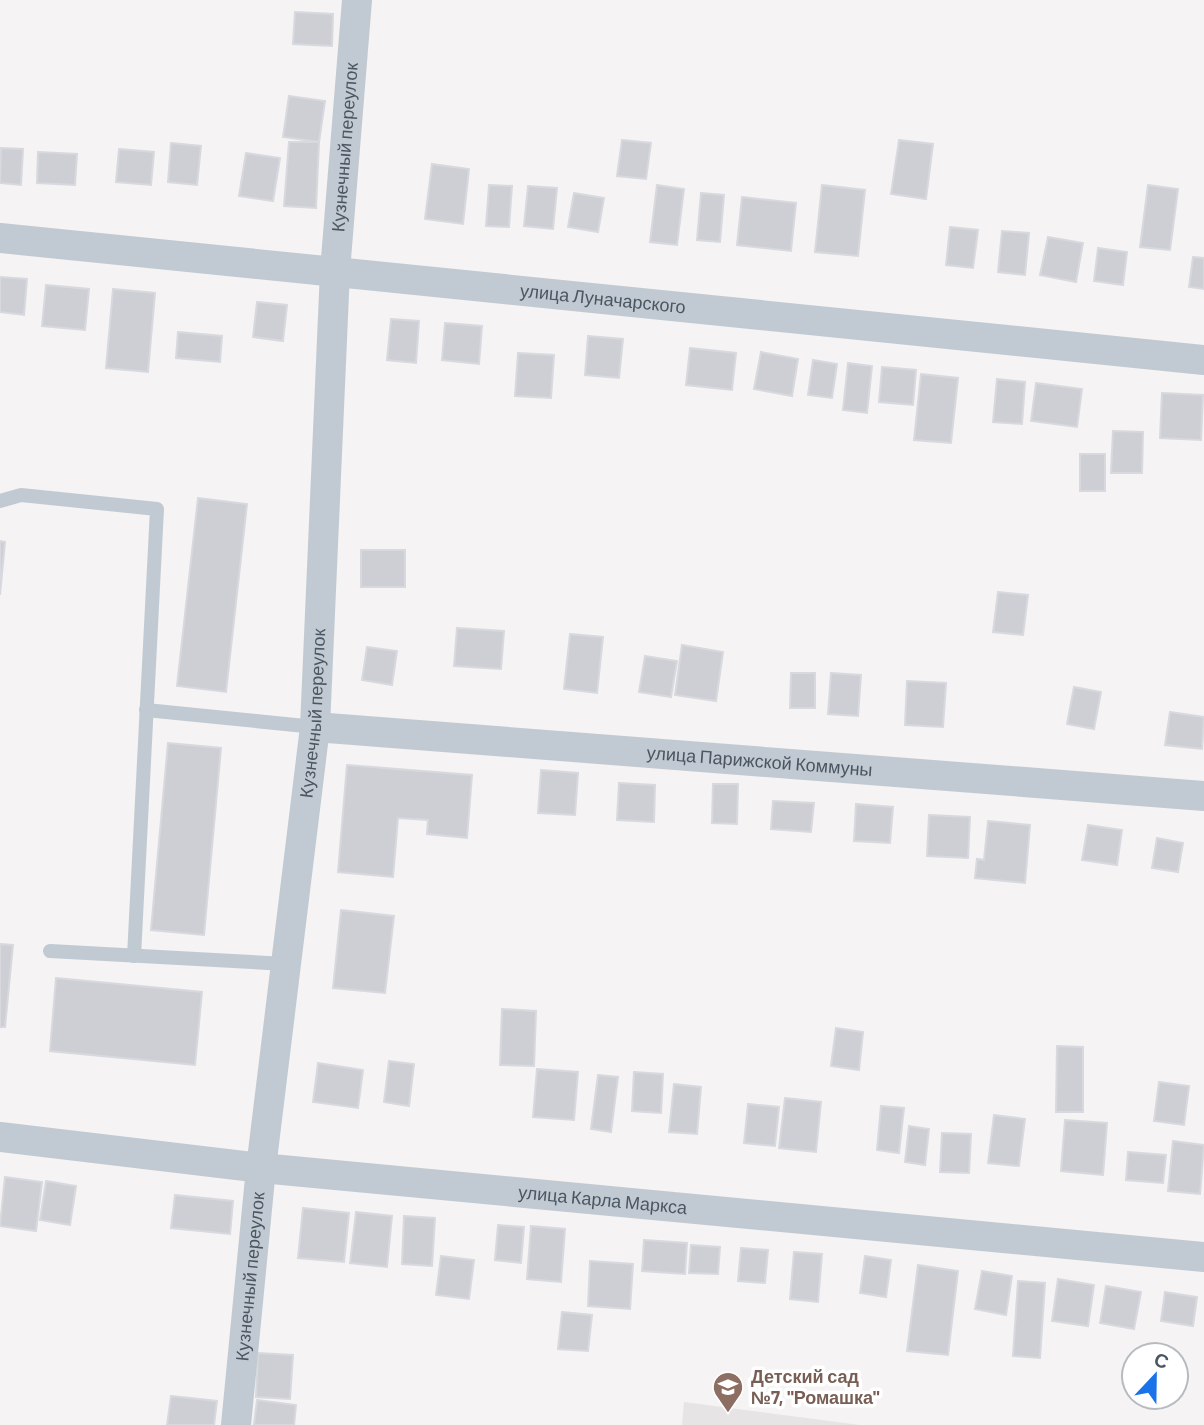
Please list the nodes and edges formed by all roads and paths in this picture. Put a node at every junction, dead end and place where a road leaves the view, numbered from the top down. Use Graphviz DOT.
graph roads {
  1 [pos="356,0"];
  2 [pos="0,238"];
  3 [pos="335,271"];
  4 [pos="1204,360"];
  5 [pos="0,501"];
  6 [pos="146,710"];
  7 [pos="315,727"];
  8 [pos="1204,796"];
  9 [pos="50,951"];
  10 [pos="134,956"];
  11 [pos="286,964"];
  12 [pos="0,1137"];
  13 [pos="261,1168"];
  14 [pos="1204,1257"];
  15 [pos="236,1425"];
  1 -- 3 [label="street, Кузнечный переулок"];
  2 -- 3 [label="street, улица Луначарского"];
  3 -- 4 [label="street, улица Луначарского"];
  3 -- 7 [label="street, Кузнечный переулок"];
  5 -- 6 [label="lane"];
  6 -- 7 [label="lane"];
  6 -- 10 [label="lane"];
  7 -- 8 [label="street, улица Парижской Коммуны"];
  7 -- 11 [label="street, Кузнечный переулок"];
  9 -- 10 [label="lane"];
  10 -- 11 [label="lane"];
  11 -- 13 [label="street, Кузнечный переулок"];
  12 -- 13 [label="street, улица Карла Маркса"];
  13 -- 14 [label="street, улица Карла Маркса"];
  13 -- 15 [label="street, Кузнечный переулок"];
}
